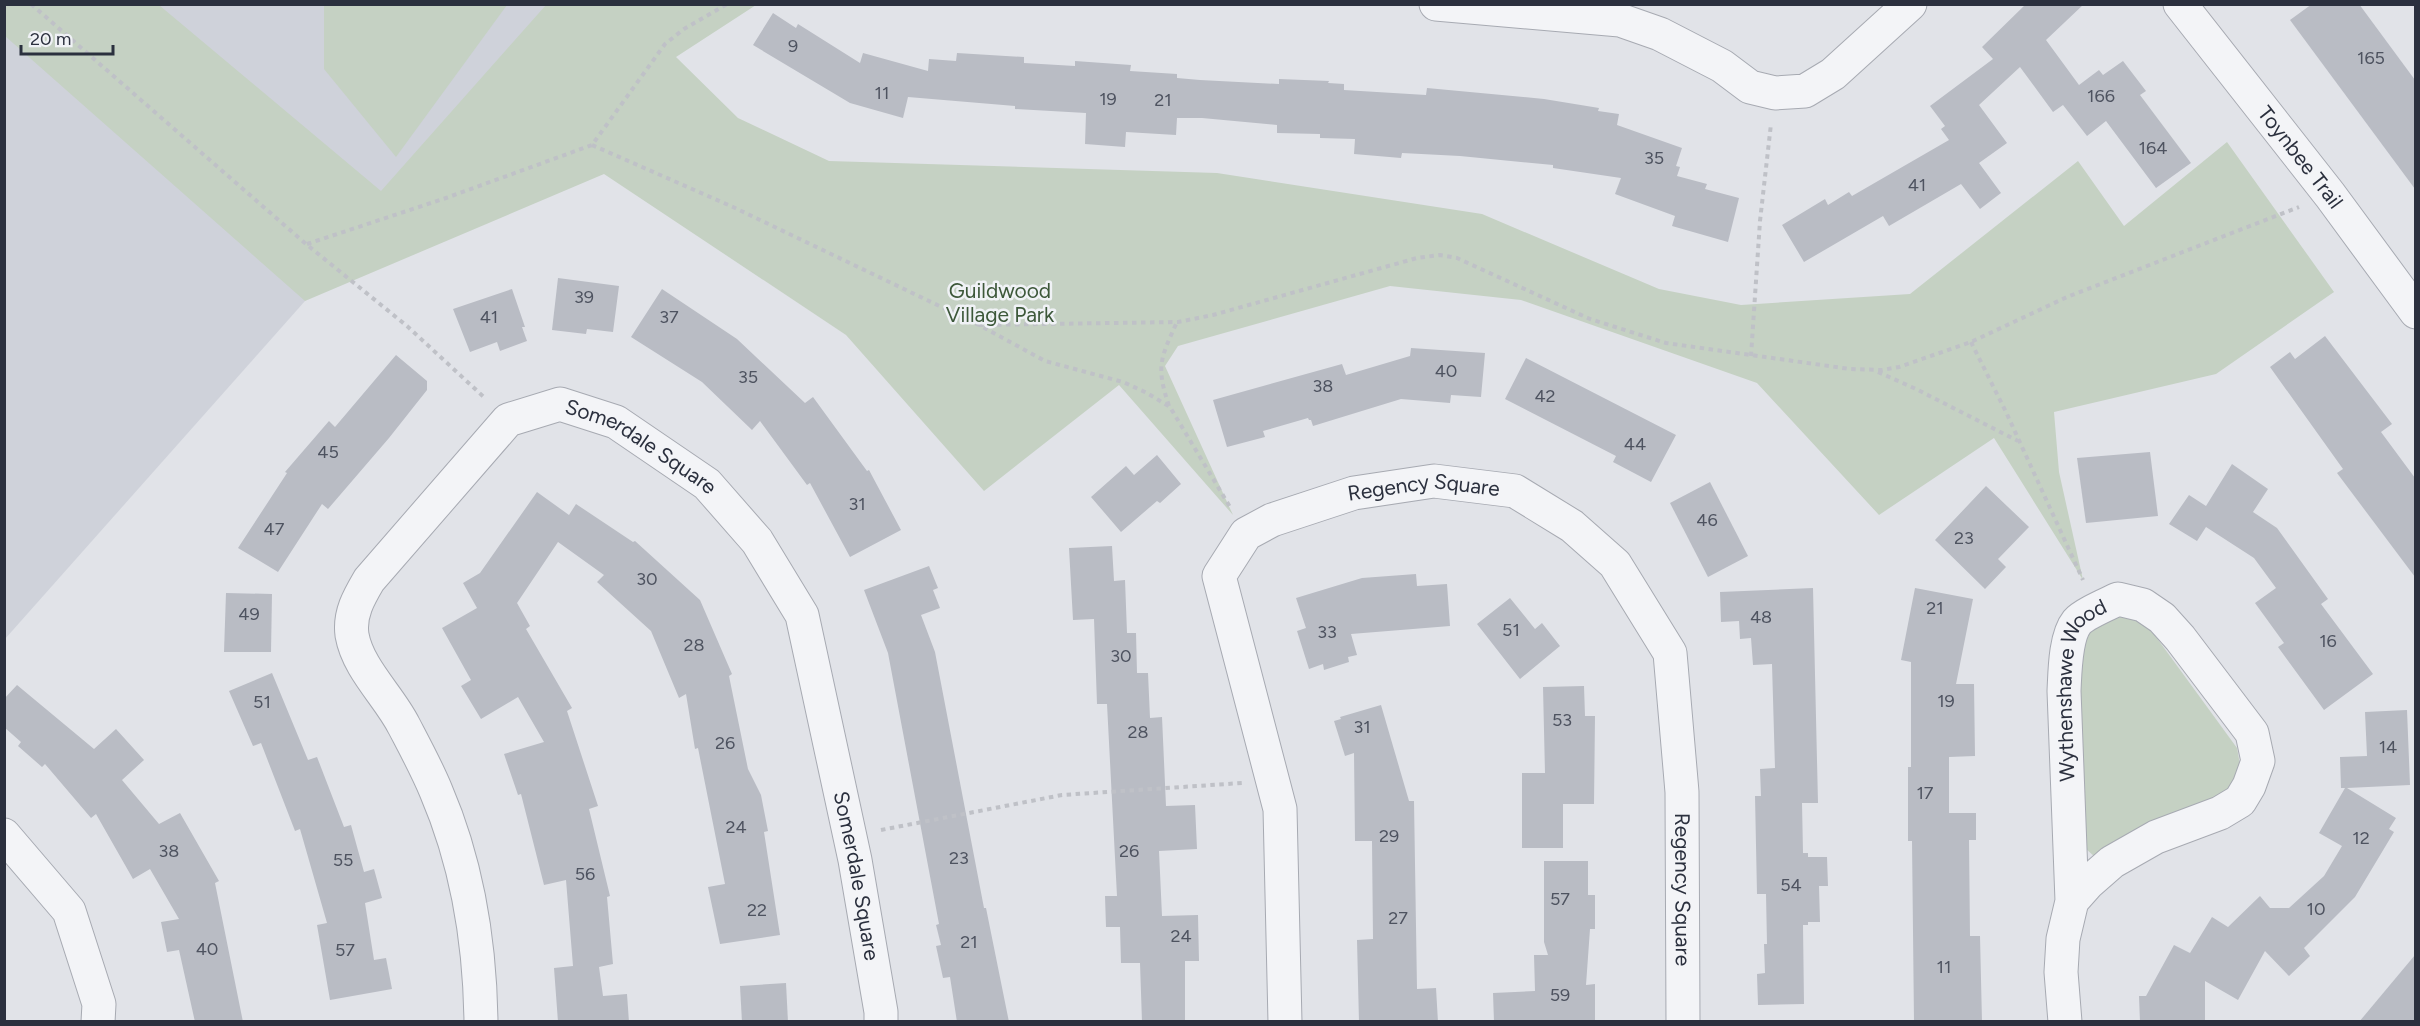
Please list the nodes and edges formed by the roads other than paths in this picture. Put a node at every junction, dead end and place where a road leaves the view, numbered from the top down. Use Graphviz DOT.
graph roads {
  1 [pos="1436,4"];
  2 [pos="1910,4"];
  3 [pos="2180,4"];
  4 [pos="2415,312"];
  5 [pos="4,835"];
  6 [pos="2072,901"];
  7 [pos="98,1022"];
  8 [pos="481,1022"];
  9 [pos="881,1022"];
  10 [pos="1285,1022"];
  11 [pos="1683,1022"];
  12 [pos="2065,1022"];
  1 -- 2 [label="street"];
  3 -- 4 [label="street, Toynbee Trail"];
  5 -- 7 [label="street"];
  6 -- 6 [label="street, Wythenshawe Wood"];
  6 -- 12 [label="street, Wythenshawe Wood"];
  8 -- 9 [label="street, Somerdale Square"];
  10 -- 11 [label="street, Regency Square"];
}
